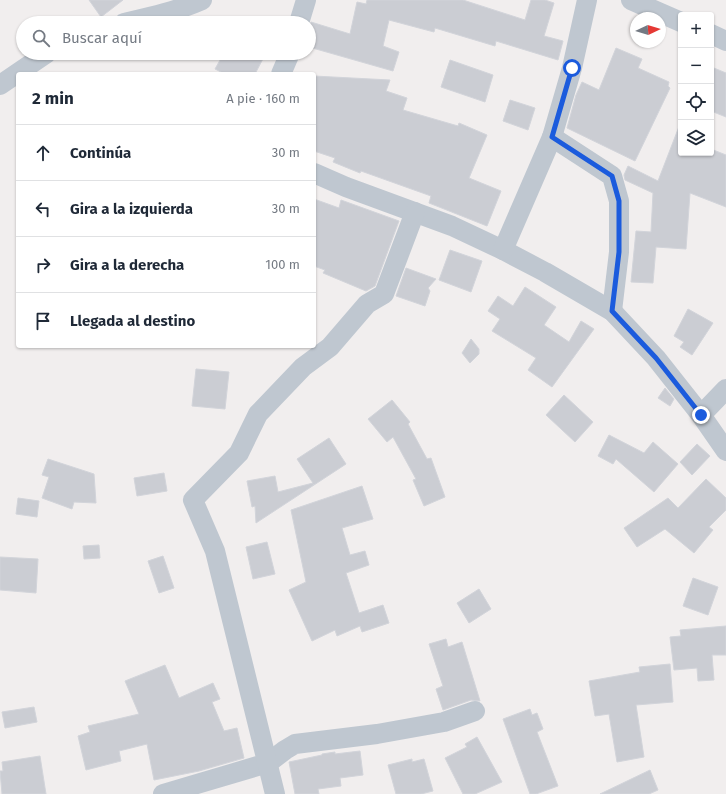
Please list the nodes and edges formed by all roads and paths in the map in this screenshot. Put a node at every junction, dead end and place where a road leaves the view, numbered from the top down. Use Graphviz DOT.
graph roads {
  1 [pos="202,0"];
  2 [pos="306,0"];
  3 [pos="587,0"];
  4 [pos="630,0"];
  5 [pos="154,16"];
  6 [pos="301,16"];
  7 [pos="678,21"];
  8 [pos="714,35"];
  9 [pos="726,41"];
  10 [pos="37,60"];
  11 [pos="287,60"];
  12 [pos="19,72"];
  13 [pos="282,72"];
  14 [pos="16,74"];
  15 [pos="0,85"];
  16 [pos="552,137"];
  17 [pos="316,174"];
  18 [pos="415,212"];
  19 [pos="503,250"];
  20 [pos="612,311"];
  21 [pos="726,389"];
  22 [pos="701,415"];
  23 [pos="726,452"];
  24 [pos="475,711"];
  25 [pos="268,763"];
  26 [pos="163,794"];
  27 [pos="275,794"];
  1 -- 5 [label="street"];
  2 -- 6 [label="street"];
  3 -- 16 [label="street"];
  4 -- 7 [label="street"];
  8 -- 9 [label="street"];
  10 -- 12 [label="street"];
  11 -- 13 [label="street"];
  14 -- 15 [label="street"];
  16 -- 19 [label="street"];
  16 -- 20 [label="street"];
  17 -- 18 [label="street"];
  18 -- 19 [label="street"];
  18 -- 25 [label="street"];
  19 -- 20 [label="street"];
  20 -- 22 [label="street"];
  21 -- 22 [label="street"];
  22 -- 23 [label="street"];
  24 -- 25 [label="street"];
  25 -- 26 [label="street"];
  25 -- 27 [label="street"];
}
